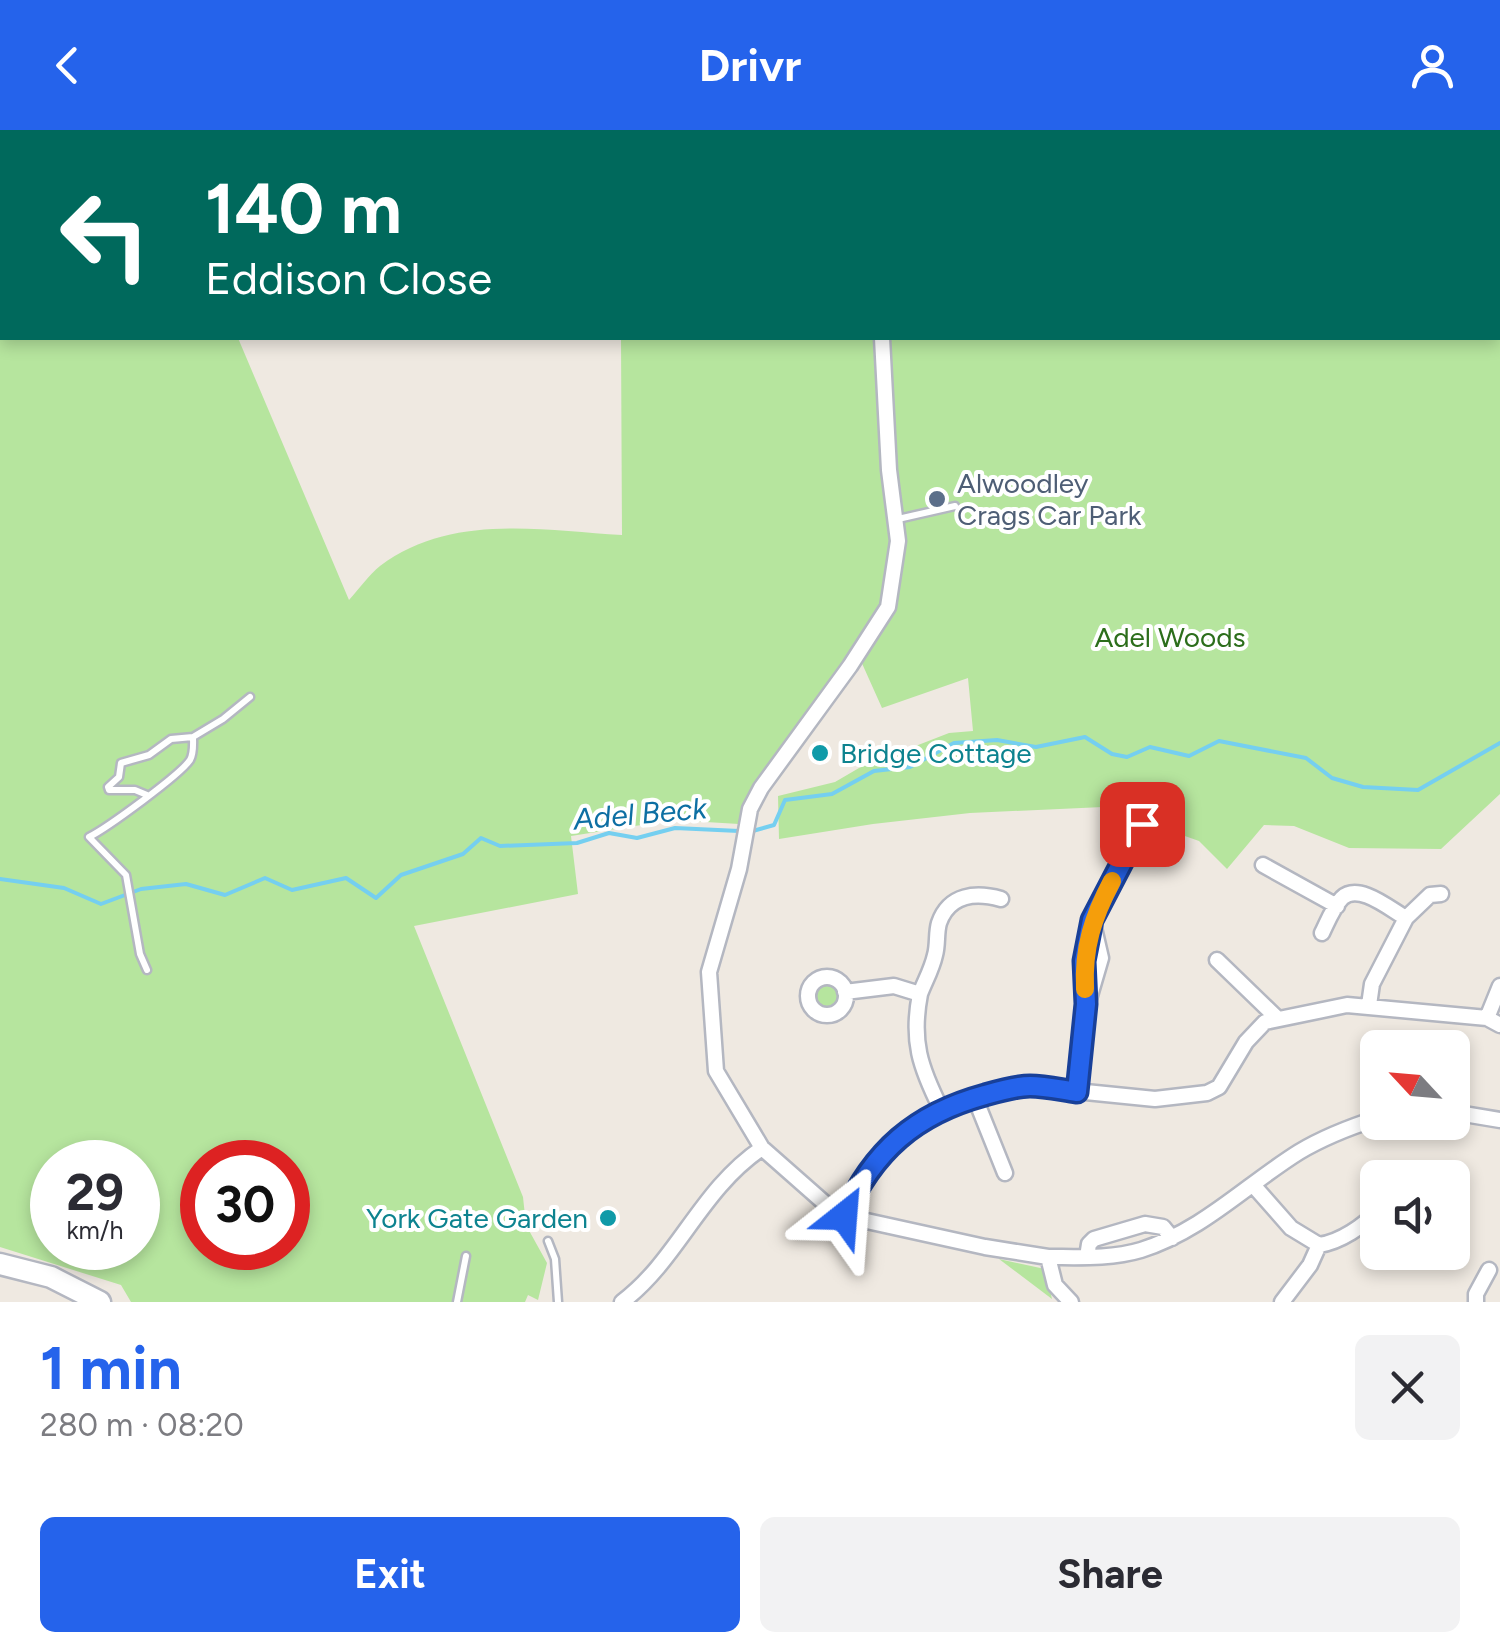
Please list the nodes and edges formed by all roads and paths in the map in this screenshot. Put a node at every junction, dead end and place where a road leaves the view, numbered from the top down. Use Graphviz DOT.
graph roads {
  1 [pos="882,340"];
  2 [pos="955,506"];
  3 [pos="896,520"];
  4 [pos="250,696"];
  5 [pos="193,736"];
  6 [pos="147,795"];
  7 [pos="1142,824"];
  8 [pos="1263,865"];
  9 [pos="1441,894"];
  10 [pos="1000,899"];
  11 [pos="1337,906"];
  12 [pos="1406,918"];
  13 [pos="1322,933"];
  14 [pos="1217,960"];
  15 [pos="147,970"];
  16 [pos="1500,986"];
  17 [pos="846,992"];
  18 [pos="920,994"];
  19 [pos="1368,1005"];
  20 [pos="1276,1017"];
  21 [pos="1493,1022"];
  22 [pos="1077,1092"];
  23 [pos="975,1098"];
  24 [pos="941,1108"];
  25 [pos="1470,1115"];
  26 [pos="1500,1120"];
  27 [pos="1360,1125"];
  28 [pos="762,1148"];
  29 [pos="1005,1172"];
  30 [pos="1254,1186"];
  31 [pos="844,1216"];
  32 [pos="1360,1226"];
  33 [pos="1172,1238"];
  34 [pos="548,1241"];
  35 [pos="1319,1244"];
  36 [pos="466,1256"];
  37 [pos="1048,1257"];
  38 [pos="1087,1257"];
  39 [pos="0,1264"];
  40 [pos="1489,1270"];
  41 [pos="100,1302"];
  42 [pos="457,1302"];
  43 [pos="558,1302"];
  44 [pos="622,1302"];
  45 [pos="1071,1302"];
  46 [pos="1282,1302"];
  47 [pos="1476,1302"];
  1 -- 3 [label="street"];
  2 -- 3 [label="lane"];
  3 -- 28 [label="street"];
  4 -- 5 [label="lane"];
  5 -- 6 [label="lane"];
  5 -- 6 [label="lane"];
  6 -- 15 [label="lane"];
  7 -- 22 [label="street"];
  8 -- 11 [label="street"];
  9 -- 12 [label="street"];
  10 -- 18 [label="street"];
  11 -- 12 [label="street"];
  11 -- 13 [label="street"];
  12 -- 19 [label="street"];
  14 -- 20 [label="street"];
  16 -- 21 [label="street"];
  17 -- 18 [label="street"];
  18 -- 24 [label="street"];
  19 -- 20 [label="street"];
  19 -- 21 [label="street"];
  20 -- 22 [label="street"];
  22 -- 23 [label="street"];
  23 -- 24 [label="street"];
  23 -- 29 [label="street"];
  24 -- 31 [label="street"];
  25 -- 26 [label="street"];
  27 -- 30 [label="street"];
  28 -- 31 [label="street"];
  28 -- 44 [label="street"];
  30 -- 33 [label="street"];
  30 -- 35 [label="street"];
  31 -- 37 [label="street"];
  32 -- 35 [label="street"];
  33 -- 38 [label="street"];
  33 -- 38 [label="street"];
  34 -- 43 [label="lane"];
  35 -- 46 [label="street"];
  36 -- 42 [label="lane"];
  37 -- 38 [label="street"];
  37 -- 45 [label="street"];
  39 -- 41 [label="street"];
  40 -- 47 [label="street"];
}
